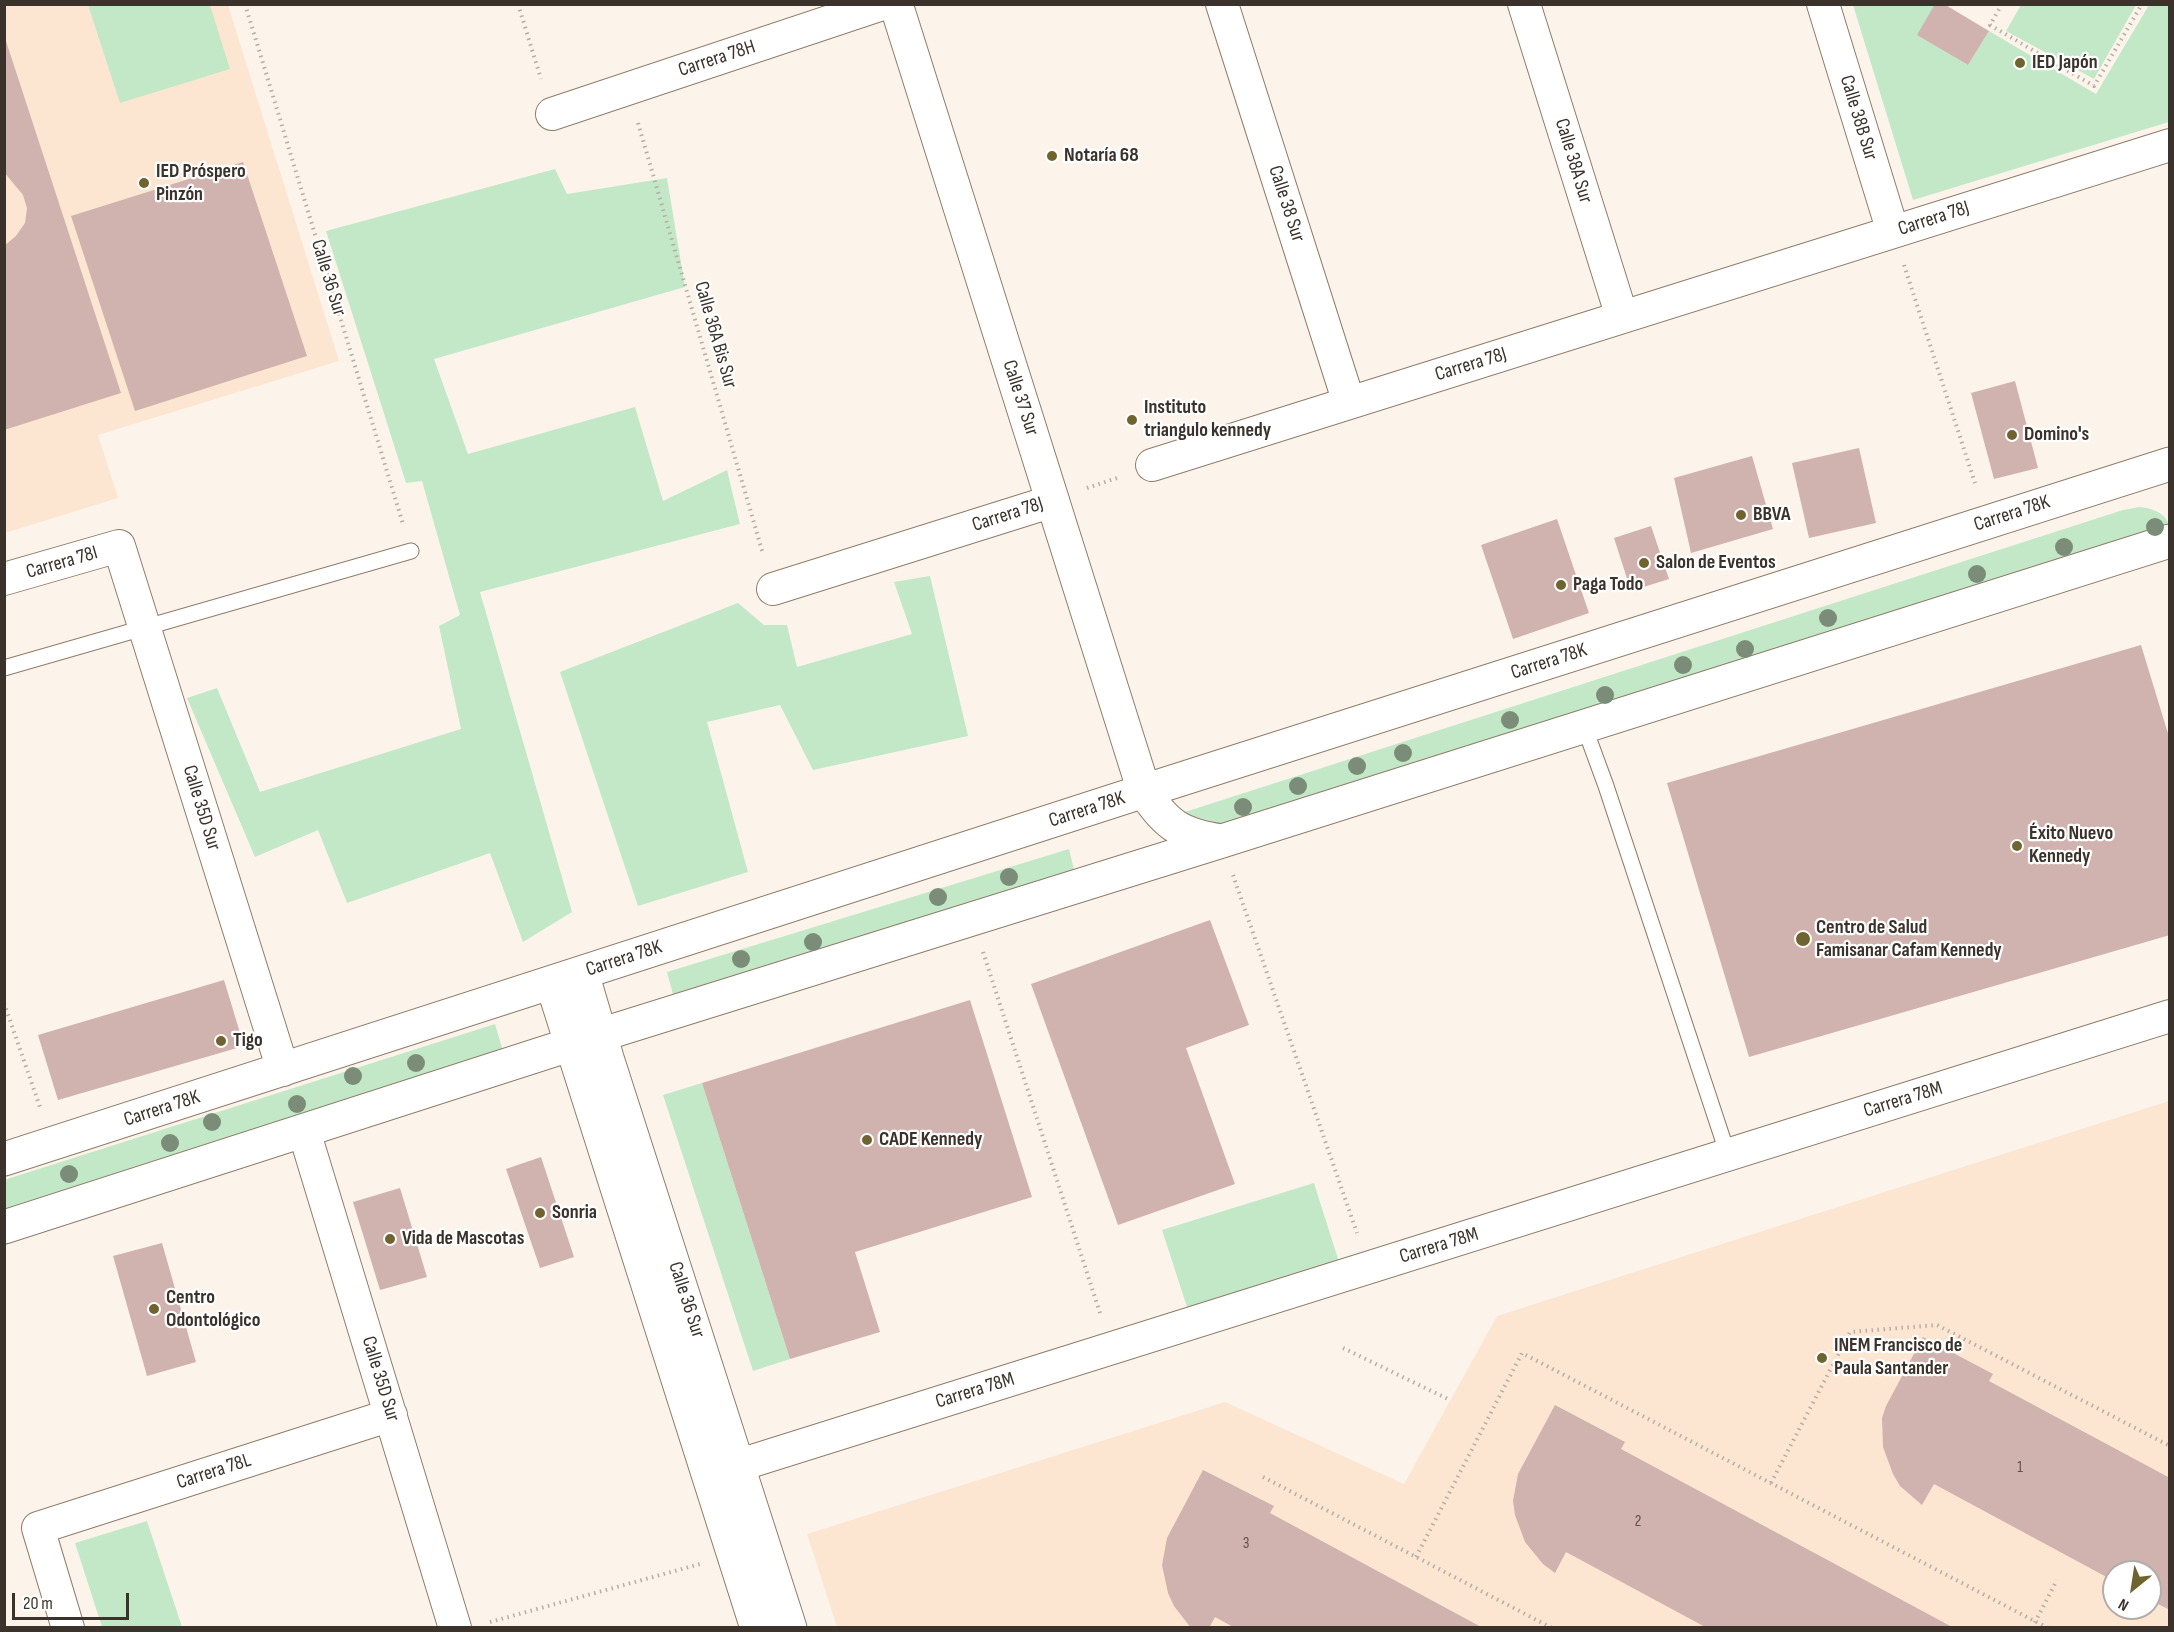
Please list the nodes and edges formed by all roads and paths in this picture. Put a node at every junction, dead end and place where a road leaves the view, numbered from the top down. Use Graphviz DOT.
graph roads {
  1 [pos="245,4"];
  2 [pos="518,4"];
  3 [pos="882,4"];
  4 [pos="896,4"];
  5 [pos="1524,4"];
  6 [pos="1823,4"];
  7 [pos="2002,4"];
  8 [pos="2142,4"];
  9 [pos="1231,7"];
  10 [pos="628,89"];
  11 [pos="552,114"];
  12 [pos="2169,145"];
  13 [pos="1893,232"];
  14 [pos="1622,317"];
  15 [pos="1349,403"];
  16 [pos="2169,464"];
  17 [pos="1152,465"];
  18 [pos="1979,496"];
  19 [pos="1053,501"];
  20 [pos="2169,541"];
  21 [pos="119,546"];
  22 [pos="411,551"];
  23 [pos="4,579"];
  24 [pos="773,589"];
  25 [pos="144,627"];
  26 [pos="4,668"];
  27 [pos="1584,726"];
  28 [pos="1144,791"];
  29 [pos="1222,841"];
  30 [pos="1233,875"];
  31 [pos="983,951"];
  32 [pos="582,973"];
  33 [pos="552,983"];
  34 [pos="4,1003"];
  35 [pos="2169,1016"];
  36 [pos="586,1040"];
  37 [pos="283,1070"];
  38 [pos="44,1119"];
  39 [pos="304,1131"];
  40 [pos="1728,1155"];
  41 [pos="4,1159"];
  42 [pos="4,1227"];
  43 [pos="1369,1268"];
  44 [pos="1112,1348"];
  45 [pos="1343,1348"];
  46 [pos="1450,1400"];
  47 [pos="391,1415"];
  48 [pos="2169,1446"];
  49 [pos="739,1465"];
  50 [pos="708,1475"];
  51 [pos="1263,1477"];
  52 [pos="1771,1483"];
  53 [pos="734,1555"];
  54 [pos="1416,1557"];
  55 [pos="2057,1580"];
  56 [pos="2035,1621"];
  57 [pos="469,1626"];
  58 [pos="68,1628"];
  59 [pos="757,1628"];
  60 [pos="790,1628"];
  61 [pos="1551,1628"];
  62 [pos="2032,1628"];
  63 [pos="2048,1628"];
  1 -- 22 [label="path, Calle 36 Sur"];
  2 -- 11 [label="path"];
  3 -- 10 [label="street, Carrera 78H"];
  4 -- 19 [label="main road, Calle 37 Sur"];
  5 -- 14 [label="street, Calle 38A Sur"];
  6 -- 13 [label="street, Calle 38B Sur"];
  7 -- 8 [label="path"];
  9 -- 15 [label="street, Calle 38 Sur"];
  10 -- 11 [label="street, Carrera 78H"];
  10 -- 24 [label="path, Calle 36A Bis Sur"];
  12 -- 13 [label="street, Carrera 78J"];
  13 -- 14 [label="street, Carrera 78J"];
  13 -- 18 [label="path"];
  14 -- 15 [label="street, Carrera 78J"];
  15 -- 17 [label="street, Carrera 78J"];
  16 -- 28 [label="main road, Carrera 78K"];
  17 -- 19 [label="path, Carrera 78J"];
  19 -- 24 [label="street, Carrera 78J"];
  19 -- 28 [label="main road, Calle 37 Sur"];
  20 -- 27 [label="main road"];
  21 -- 23 [label="street, Carrera 78I"];
  21 -- 25 [label="street, Calle 35D Sur"];
  22 -- 25 [label="lane"];
  25 -- 26 [label="lane"];
  25 -- 37 [label="street, Calle 35D Sur"];
  27 -- 29 [label="main road"];
  27 -- 40 [label="lane"];
  28 -- 29 [label="main road, Calle 37 Sur"];
  28 -- 32 [label="main road, Carrera 78K"];
  29 -- 36 [label="main road"];
  30 -- 43 [label="path"];
  31 -- 44 [label="path"];
  32 -- 33 [label="main road, Carrera 78K"];
  32 -- 36 [label="main road, Calle 36 Sur"];
  33 -- 36 [label="main road, Calle 36 Sur"];
  33 -- 37 [label="main road, Carrera 78K"];
  34 -- 38 [label="path"];
  35 -- 40 [label="street, Carrera 78M"];
  36 -- 39 [label="main road"];
  36 -- 49 [label="main road, Calle 36 Sur"];
  36 -- 50 [label="main road, Calle 36 Sur"];
  37 -- 41 [label="main road, Carrera 78K"];
  39 -- 42 [label="main road"];
  39 -- 47 [label="street, Calle 35D Sur"];
  40 -- 43 [label="street, Carrera 78M"];
  43 -- 44 [label="street, Carrera 78M"];
  44 -- 49 [label="street, Carrera 78M"];
  45 -- 46 [label="path"];
  47 -- 57 [label="street, Calle 35D Sur"];
  47 -- 58 [label="street, Carrera 78L"];
  48 -- 52 [label="path"];
  49 -- 50 [label="street, Carrera 78M"];
  49 -- 60 [label="main road, Calle 36 Sur"];
  50 -- 53 [label="main road, Calle 36 Sur"];
  51 -- 54 [label="path"];
  52 -- 54 [label="path"];
  52 -- 56 [label="path"];
  53 -- 57 [label="path"];
  53 -- 59 [label="main road, Calle 36 Sur"];
  54 -- 61 [label="path"];
  55 -- 56 [label="path"];
  56 -- 62 [label="path"];
  56 -- 63 [label="path"];
}
